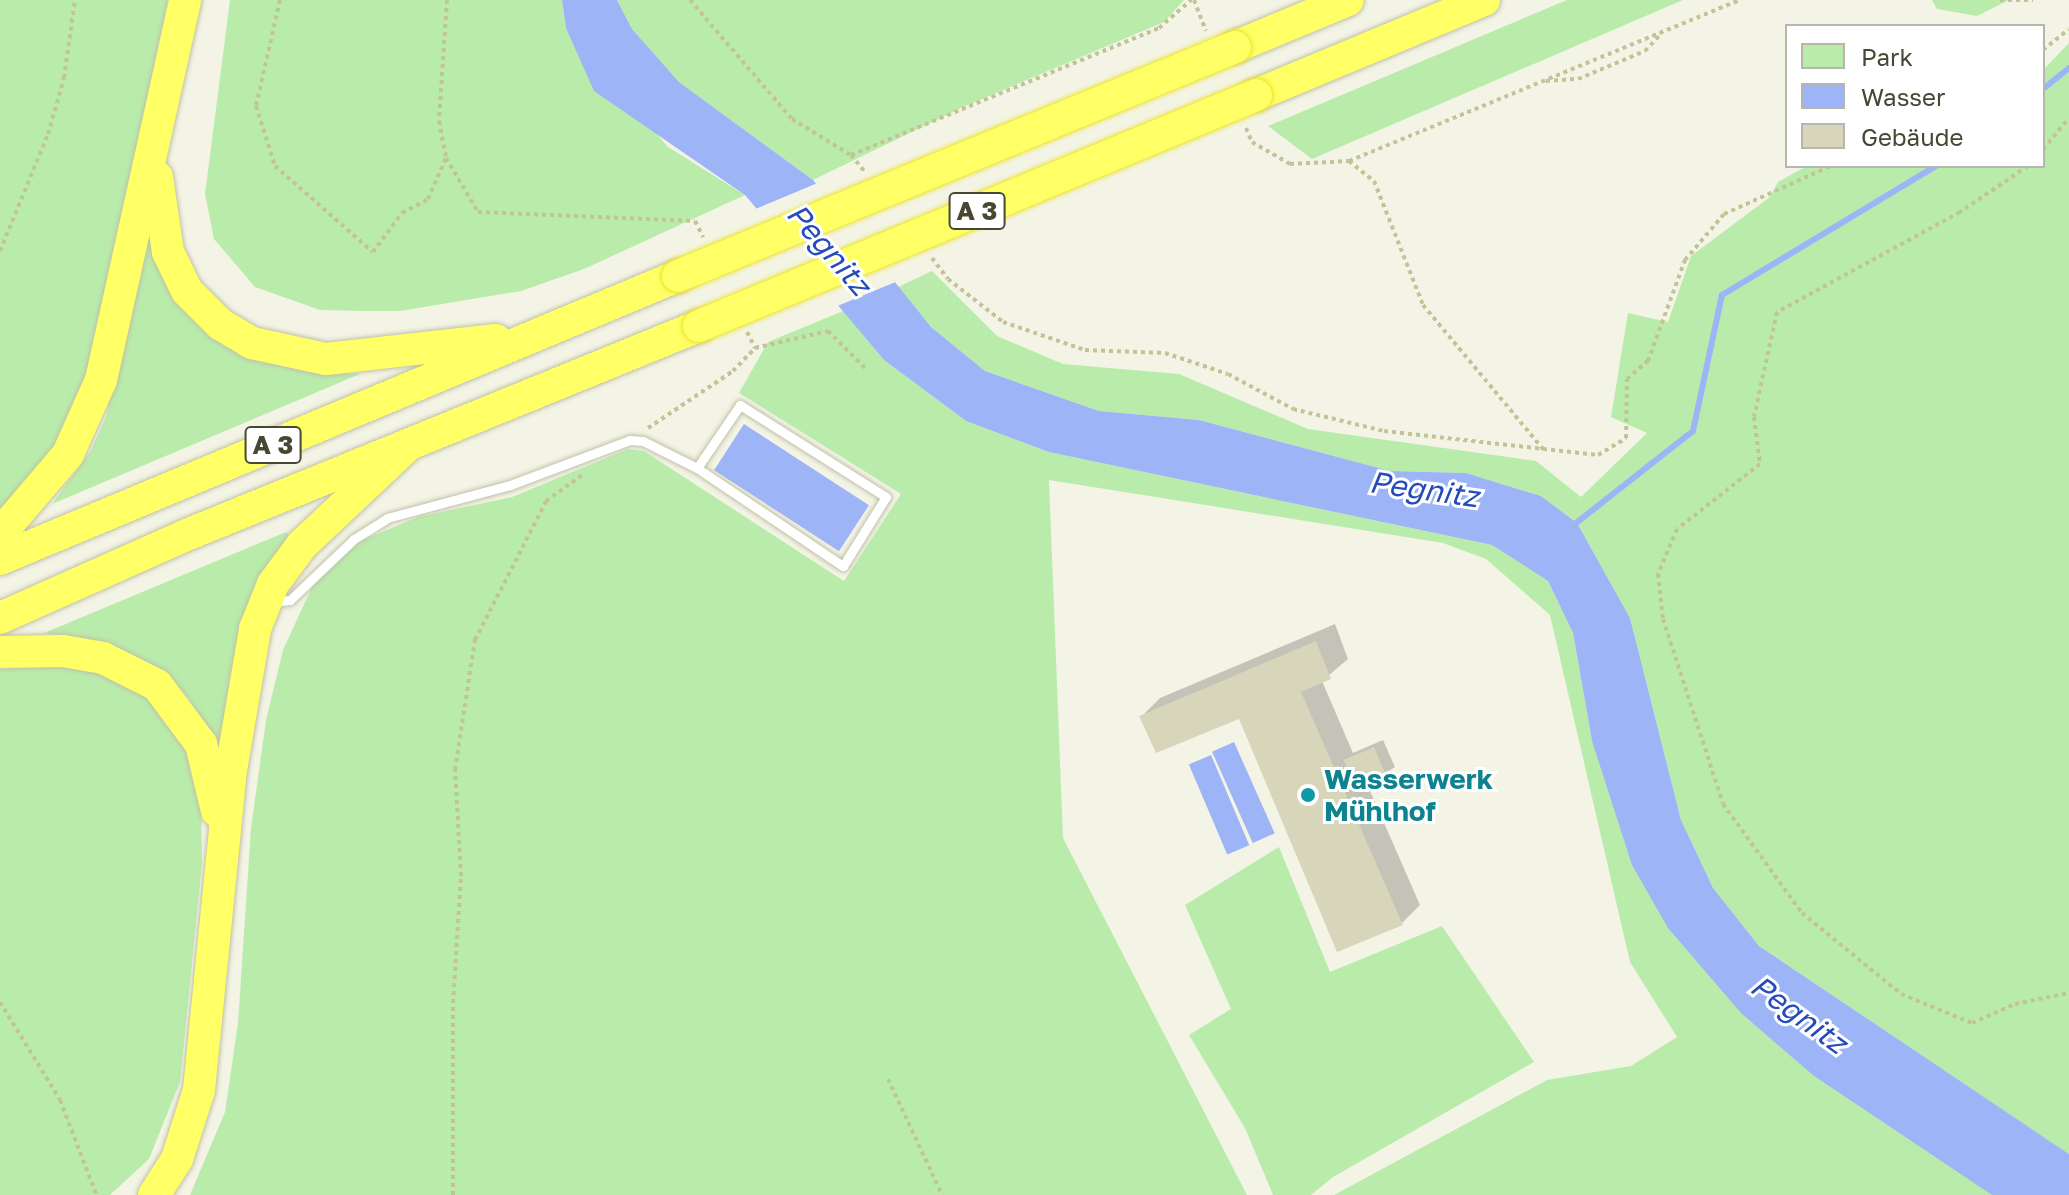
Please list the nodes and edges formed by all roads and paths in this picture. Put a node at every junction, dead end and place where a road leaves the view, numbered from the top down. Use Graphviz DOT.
graph roads {
  1 [pos="75,0"];
  2 [pos="185,0"];
  3 [pos="280,0"];
  4 [pos="447,0"];
  5 [pos="690,0"];
  6 [pos="1192,0"];
  7 [pos="1348,0"];
  8 [pos="1484,0"];
  9 [pos="1740,0"];
  10 [pos="2000,0"];
  11 [pos="2033,0"];
  12 [pos="2069,29"];
  13 [pos="1662,33"];
  14 [pos="1223,45"];
  15 [pos="2045,48"];
  16 [pos="1544,80"];
  17 [pos="1248,105"];
  18 [pos="2069,118"];
  19 [pos="155,145"];
  20 [pos="2045,147"];
  21 [pos="851,155"];
  22 [pos="446,158"];
  23 [pos="1349,161"];
  24 [pos="1827,168"];
  25 [pos="2025,168"];
  26 [pos="870,179"];
  27 [pos="709,249"];
  28 [pos="0,251"];
  29 [pos="928,254"];
  30 [pos="742,320"];
  31 [pos="546,332"];
  32 [pos="755,348"];
  33 [pos="866,369"];
  34 [pos="630,440"];
  35 [pos="405,448"];
  36 [pos="1546,452"];
  37 [pos="594,466"];
  38 [pos="697,468"];
  39 [pos="0,534"];
  40 [pos="0,559"];
  41 [pos="264,603"];
  42 [pos="0,618"];
  43 [pos="0,652"];
  44 [pos="222,842"];
  45 [pos="2069,993"];
  46 [pos="0,1002"];
  47 [pos="888,1079"];
  48 [pos="96,1194"];
  49 [pos="154,1195"];
  50 [pos="453,1195"];
  51 [pos="942,1195"];
  1 -- 28 [label="path"];
  2 -- 19 [label="highway"];
  3 -- 22 [label="path"];
  4 -- 22 [label="path"];
  5 -- 21 [label="path"];
  6 -- 14 [label="path"];
  6 -- 21 [label="path"];
  7 -- 14 [label="highway, A 3"];
  8 -- 17 [label="highway, A 3"];
  9 -- 13 [label="path"];
  10 -- 11 [label="path"];
  12 -- 15 [label="path"];
  13 -- 16 [label="path"];
  13 -- 16 [label="path"];
  14 -- 31 [label="highway, A 3, bridge"];
  16 -- 23 [label="path"];
  17 -- 23 [label="path"];
  17 -- 35 [label="highway, A 3, bridge"];
  18 -- 20 [label="path"];
  19 -- 31 [label="highway"];
  19 -- 39 [label="highway"];
  21 -- 26 [label="path"];
  22 -- 27 [label="path"];
  23 -- 36 [label="path"];
  24 -- 36 [label="path"];
  25 -- 45 [label="path"];
  29 -- 36 [label="path"];
  30 -- 32 [label="path"];
  31 -- 40 [label="highway, A 3"];
  32 -- 33 [label="path"];
  32 -- 34 [label="path"];
  34 -- 38 [label="lane"];
  34 -- 41 [label="lane"];
  35 -- 41 [label="highway"];
  35 -- 42 [label="highway, A 3"];
  37 -- 50 [label="path"];
  38 -- 38 [label="lane"];
  41 -- 44 [label="highway"];
  43 -- 44 [label="highway"];
  44 -- 49 [label="highway"];
  46 -- 48 [label="path"];
  47 -- 51 [label="path"];
}
